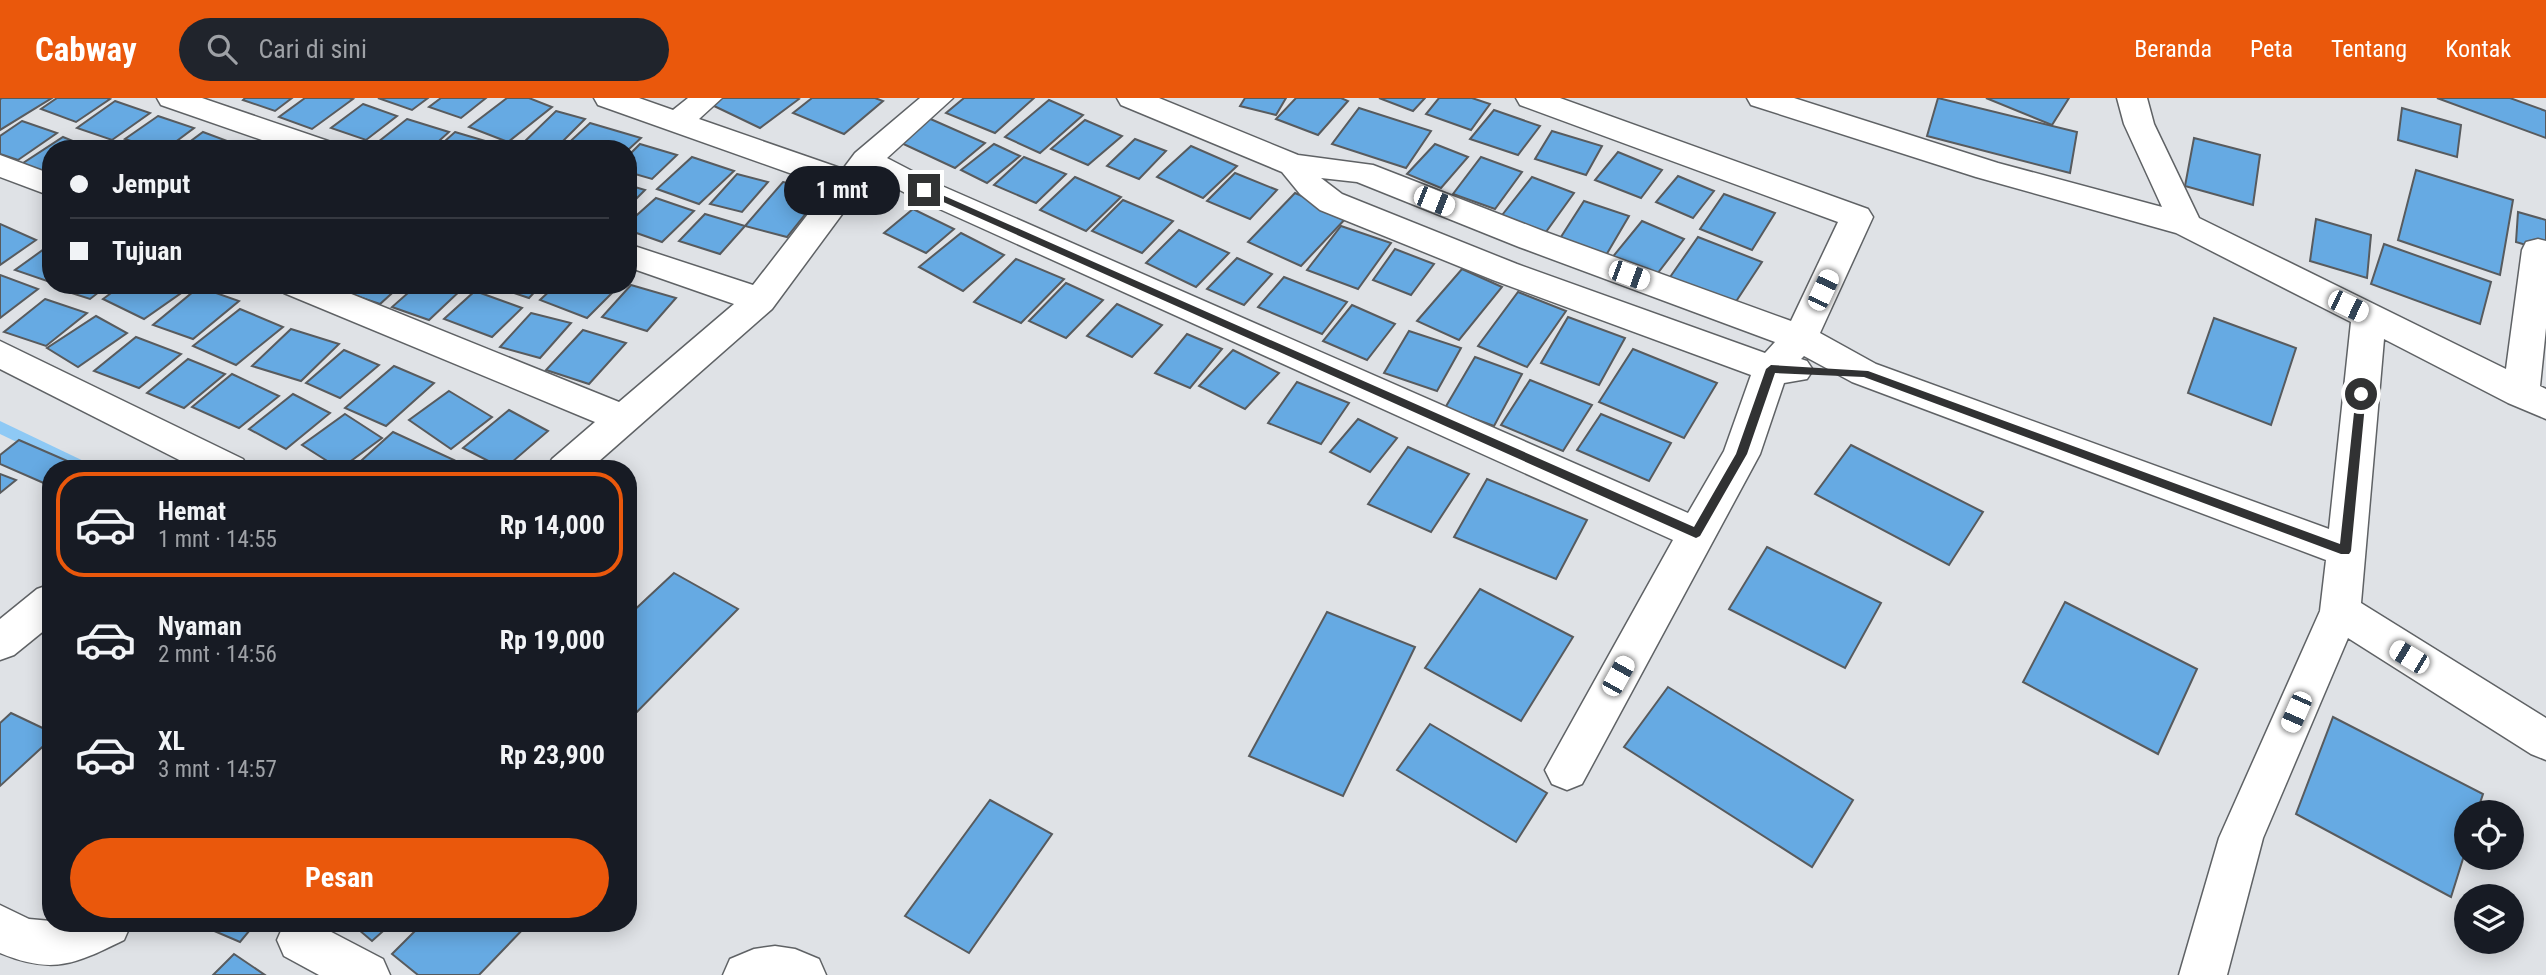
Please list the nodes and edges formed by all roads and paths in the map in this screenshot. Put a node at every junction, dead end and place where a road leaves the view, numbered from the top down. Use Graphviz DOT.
graph roads {
  1 [pos="172,98"];
  2 [pos="609,98"];
  3 [pos="707,98"];
  4 [pos="939,98"];
  5 [pos="1132,98"];
  6 [pos="1531,98"];
  7 [pos="1762,98"];
  8 [pos="2132,98"];
  9 [pos="675,123"];
  10 [pos="294,140"];
  11 [pos="0,165"];
  12 [pos="1293,165"];
  13 [pos="857,172"];
  14 [pos="42,182"];
  15 [pos="2187,225"];
  16 [pos="1531,239"];
  17 [pos="2538,250"];
  18 [pos="637,258"];
  19 [pos="1505,272"];
  20 [pos="318,294"];
  21 [pos="760,300"];
  22 [pos="2369,316"];
  23 [pos="1800,338"];
  24 [pos="0,354"];
  25 [pos="1771,369"];
  26 [pos="1864,373"];
  27 [pos="2534,399"];
  28 [pos="623,418"];
  29 [pos="206,460"];
  30 [pos="575,460"];
  31 [pos="1696,533"];
  32 [pos="2345,551"];
  33 [pos="42,608"];
  34 [pos="2340,611"];
  35 [pos="0,643"];
  36 [pos="2546,741"];
  37 [pos="1567,771"];
  38 [pos="0,927"];
  39 [pos="92,932"];
  40 [pos="300,940"];
  41 [pos="366,975"];
  42 [pos="747,975"];
  43 [pos="802,975"];
  44 [pos="2203,975"];
  1 -- 10 [label="street"];
  2 -- 9 [label="street"];
  3 -- 9 [label="street"];
  4 -- 13 [label="street"];
  5 -- 12 [label="street"];
  6 -- 23 [label="street"];
  7 -- 15 [label="street"];
  8 -- 15 [label="street"];
  9 -- 13 [label="street"];
  11 -- 14 [label="street"];
  12 -- 16 [label="street"];
  12 -- 19 [label="street"];
  13 -- 21 [label="street"];
  13 -- 31 [label="street"];
  15 -- 22 [label="street"];
  16 -- 19 [label="street"];
  16 -- 23 [label="street"];
  17 -- 27 [label="street"];
  18 -- 21 [label="street"];
  19 -- 25 [label="street"];
  20 -- 28 [label="street"];
  21 -- 28 [label="street"];
  22 -- 27 [label="street"];
  22 -- 32 [label="street"];
  23 -- 25 [label="street"];
  23 -- 26 [label="street"];
  24 -- 29 [label="street"];
  25 -- 26 [label="street"];
  25 -- 31 [label="street"];
  26 -- 32 [label="street"];
  28 -- 30 [label="street"];
  31 -- 37 [label="street"];
  32 -- 34 [label="street"];
  33 -- 35 [label="street"];
  34 -- 36 [label="street"];
  34 -- 44 [label="street"];
  38 -- 39 [label="street"];
  40 -- 41 [label="street"];
  42 -- 43 [label="street"];
}
